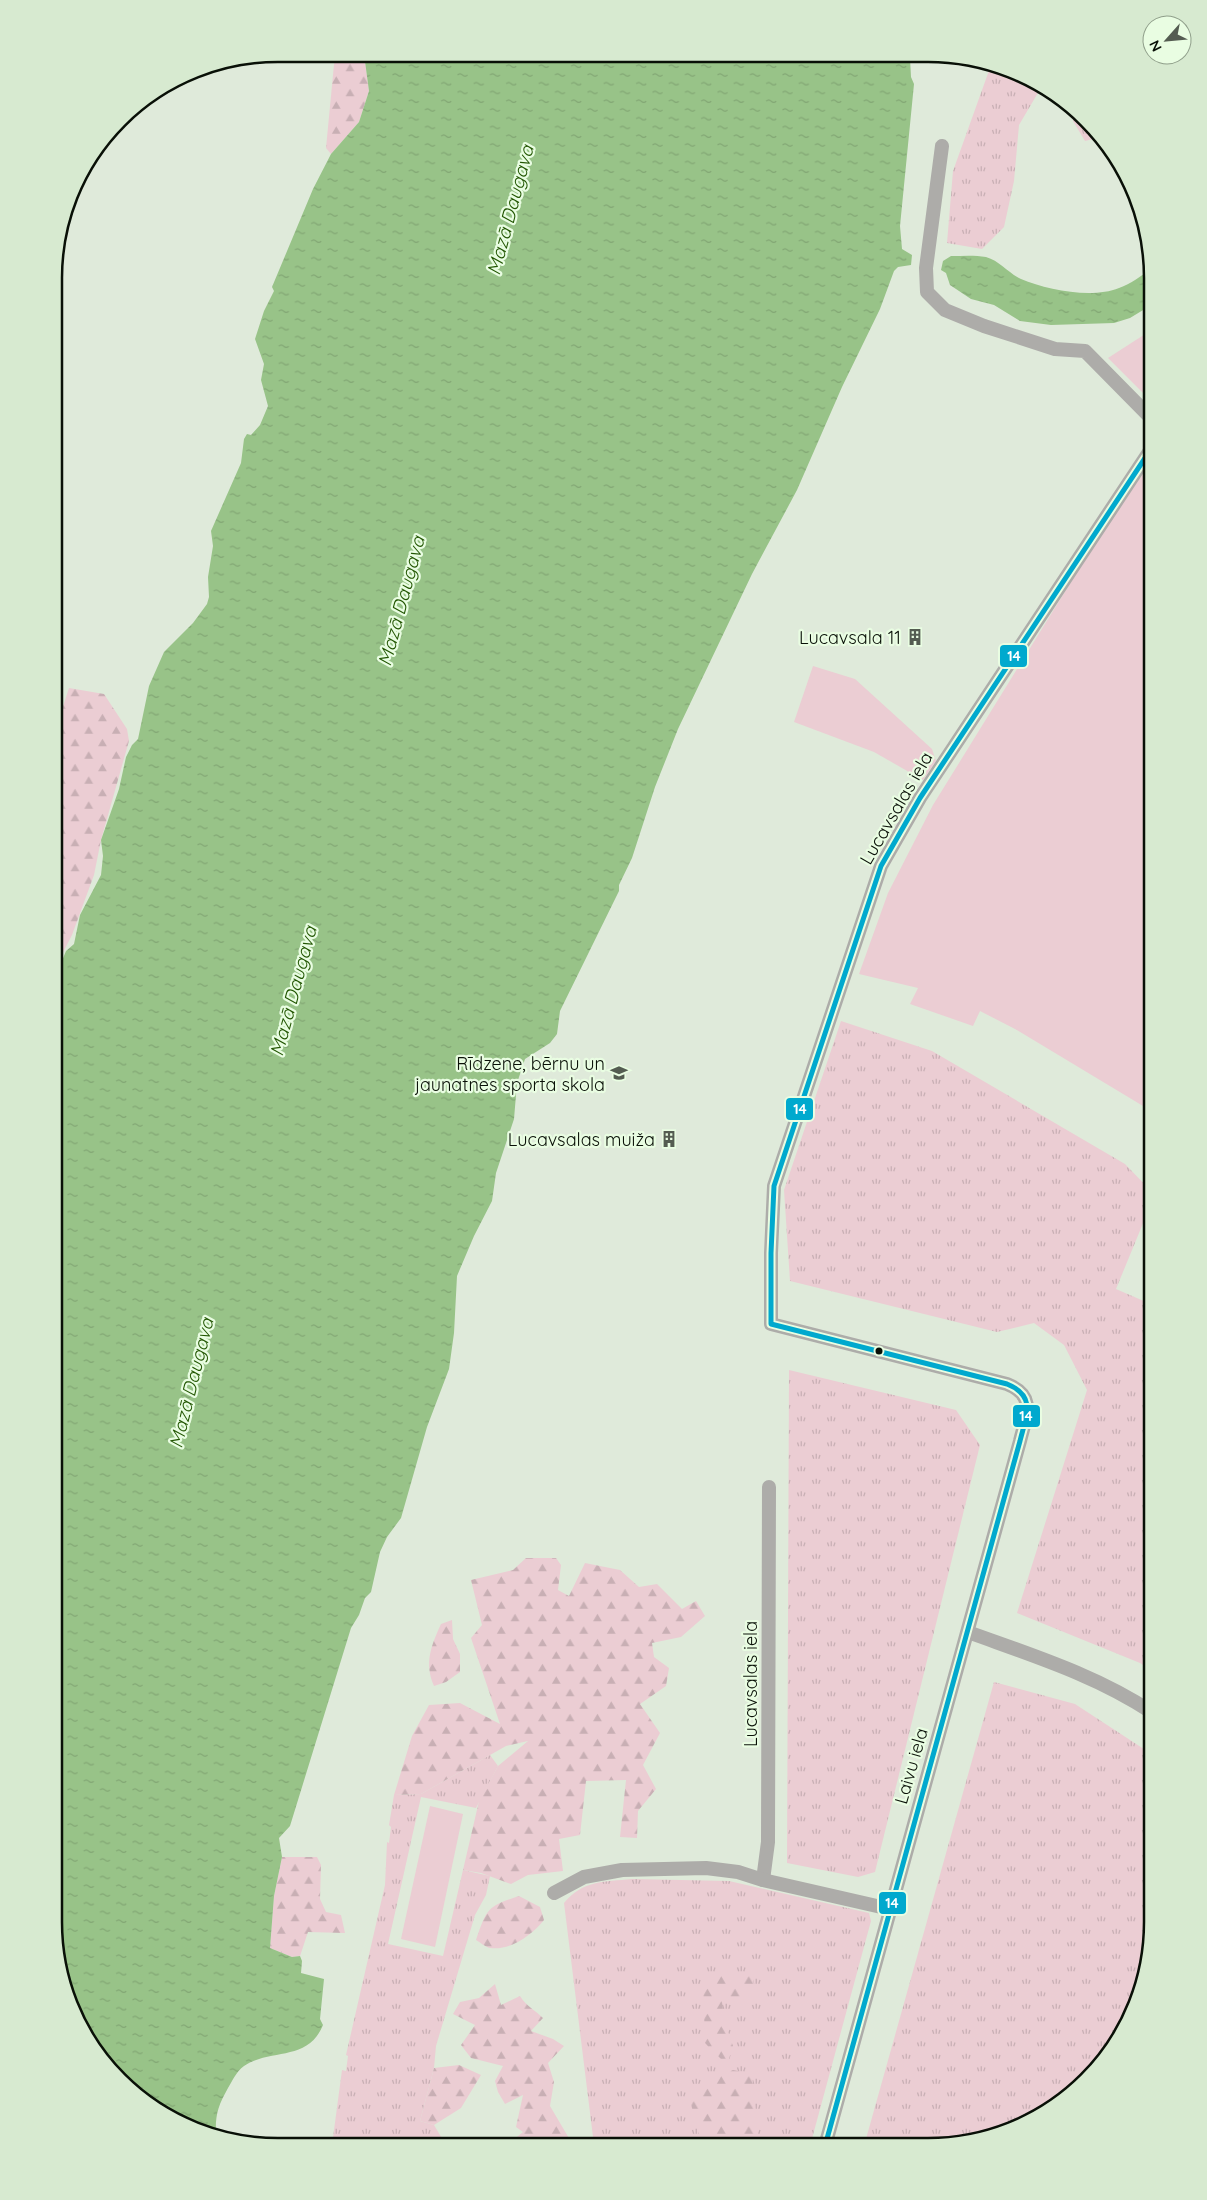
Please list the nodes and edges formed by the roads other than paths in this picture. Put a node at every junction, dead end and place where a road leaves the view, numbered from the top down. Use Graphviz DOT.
graph roads {
  1 [pos="942,146"];
  2 [pos="1144,411"];
  3 [pos="1144,460"];
  4 [pos="1025,1396"];
  5 [pos="769,1487"];
  6 [pos="968,1632"];
  7 [pos="1144,1707"];
  8 [pos="763,1880"];
  9 [pos="554,1893"];
  10 [pos="890,1909"];
  11 [pos="827,2138"];
  1 -- 2 [label="street"];
  3 -- 4 [label="street, Lucavsalas iela"];
  4 -- 6 [label="street, Laivu iela"];
  5 -- 8 [label="street, Lucavsalas iela"];
  6 -- 7 [label="street"];
  6 -- 10 [label="street, Laivu iela"];
  8 -- 9 [label="street"];
  8 -- 10 [label="street"];
  10 -- 11 [label="street, Laivu iela"];
}
